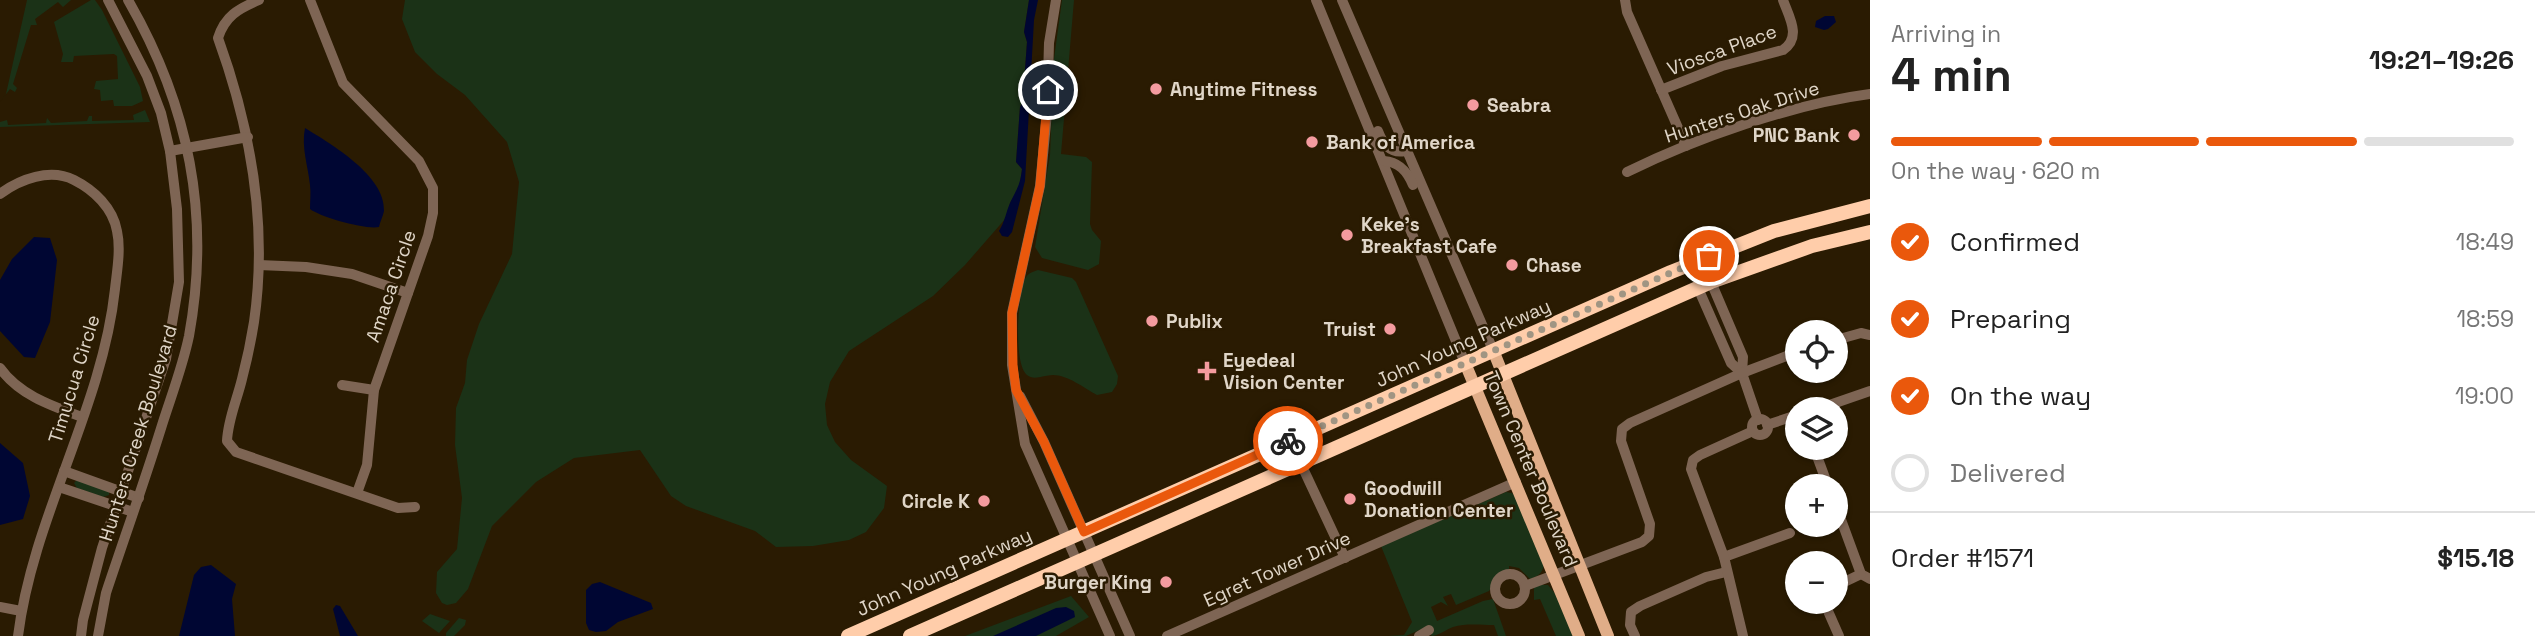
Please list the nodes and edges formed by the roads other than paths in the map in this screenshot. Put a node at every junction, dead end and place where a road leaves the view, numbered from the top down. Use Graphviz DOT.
graph roads {
  1 [pos="108,0"];
  2 [pos="128,0"];
  3 [pos="259,0"];
  4 [pos="311,0"];
  5 [pos="1056,0"];
  6 [pos="1316,0"];
  7 [pos="1342,0"];
  8 [pos="1625,0"];
  9 [pos="1783,0"];
  10 [pos="1345,69"];
  11 [pos="1661,90"];
  12 [pos="1870,94"];
  13 [pos="248,137"];
  14 [pos="1686,146"];
  15 [pos="188,149"];
  16 [pos="170,151"];
  17 [pos="1405,151"];
  18 [pos="1384,161"];
  19 [pos="1627,172"];
  20 [pos="0,194"];
  21 [pos="1870,206"];
  22 [pos="1870,232"];
  23 [pos="1442,237"];
  24 [pos="259,265"];
  25 [pos="1704,285"];
  26 [pos="408,293"];
  27 [pos="1870,335"];
  28 [pos="1848,337"];
  29 [pos="1493,350"];
  30 [pos="1785,357"];
  31 [pos="1465,363"];
  32 [pos="0,368"];
  33 [pos="1742,373"];
  34 [pos="1503,374"];
  35 [pos="342,385"];
  36 [pos="1475,386"];
  37 [pos="374,390"];
  38 [pos="1016,390"];
  39 [pos="1870,391"];
  40 [pos="1848,399"];
  41 [pos="82,417"];
  42 [pos="1785,418"];
  43 [pos="1763,423"];
  44 [pos="1025,444"];
  45 [pos="1048,453"];
  46 [pos="1301,464"];
  47 [pos="64,471"];
  48 [pos="1516,482"];
  49 [pos="59,487"];
  50 [pos="122,491"];
  51 [pos="357,493"];
  52 [pos="139,498"];
  53 [pos="117,506"];
  54 [pos="415,507"];
  55 [pos="133,512"];
  56 [pos="1084,532"];
  57 [pos="1848,534"];
  58 [pos="1785,535"];
  59 [pos="1066,540"];
  60 [pos="1094,554"];
  61 [pos="1724,556"];
  62 [pos="1345,558"];
  63 [pos="1076,562"];
  64 [pos="1581,566"];
  65 [pos="1727,572"];
  66 [pos="1555,575"];
  67 [pos="1866,576"];
  68 [pos="1848,582"];
  69 [pos="1525,586"];
  70 [pos="0,607"];
  71 [pos="21,611"];
  72 [pos="1829,614"];
  73 [pos="1429,630"];
  74 [pos="18,636"];
  75 [pos="81,636"];
  76 [pos="98,636"];
  77 [pos="848,636"];
  78 [pos="909,636"];
  79 [pos="1110,636"];
  80 [pos="1130,636"];
  81 [pos="1167,636"];
  82 [pos="1419,636"];
  83 [pos="1579,636"];
  84 [pos="1608,636"];
  85 [pos="1635,636"];
  86 [pos="1744,636"];
  87 [pos="1839,636"];
  1 -- 16 [label="street, Hunters Creek Boulevard"];
  2 -- 15 [label="street, Hunters Creek Boulevard"];
  3 -- 13 [label="street"];
  4 -- 26 [label="street, Amaca Circle"];
  5 -- 38 [label="street"];
  6 -- 10 [label="street, Town Center Boulevard"];
  7 -- 17 [label="street, Town Center Boulevard"];
  8 -- 11 [label="street"];
  9 -- 11 [label="street, Viosca Place"];
  10 -- 17 [label="street, Town Center Boulevard"];
  10 -- 18 [label="street, Town Center Boulevard"];
  11 -- 14 [label="street"];
  12 -- 14 [label="street, Hunters Oak Drive"];
  13 -- 15 [label="street"];
  13 -- 24 [label="street"];
  14 -- 19 [label="street, Hunters Oak Drive"];
  15 -- 16 [label="street"];
  15 -- 52 [label="street, Hunters Creek Boulevard"];
  16 -- 50 [label="street, Hunters Creek Boulevard"];
  17 -- 23 [label="street, Town Center Boulevard"];
  18 -- 23 [label="street, Town Center Boulevard"];
  18 -- 31 [label="street, Town Center Boulevard"];
  20 -- 41 [label="street, Timucua Circle"];
  21 -- 29 [label="highway, John Young Parkway"];
  22 -- 25 [label="highway"];
  23 -- 29 [label="street, Town Center Boulevard"];
  24 -- 26 [label="street"];
  24 -- 51 [label="street"];
  25 -- 33 [label="street"];
  25 -- 34 [label="highway"];
  26 -- 37 [label="street, Amaca Circle"];
  27 -- 28 [label="street"];
  29 -- 31 [label="highway, John Young Parkway"];
  29 -- 34 [label="main road, Town Center Boulevard"];
  30 -- 33 [label="street"];
  31 -- 36 [label="main road, Town Center Boulevard"];
  31 -- 56 [label="highway, John Young Parkway"];
  32 -- 41 [label="street"];
  33 -- 43 [label="street"];
  33 -- 64 [label="street"];
  34 -- 36 [label="highway"];
  34 -- 64 [label="main road, Town Center Boulevard"];
  35 -- 37 [label="street"];
  36 -- 46 [label="highway"];
  36 -- 48 [label="main road, Town Center Boulevard"];
  37 -- 51 [label="street, Amaca Circle"];
  38 -- 44 [label="street"];
  38 -- 45 [label="street"];
  39 -- 40 [label="street"];
  41 -- 47 [label="street, Timucua Circle"];
  42 -- 43 [label="street"];
  43 -- 61 [label="street"];
  44 -- 45 [label="street"];
  44 -- 59 [label="street"];
  45 -- 56 [label="street"];
  46 -- 60 [label="highway"];
  46 -- 62 [label="street"];
  47 -- 49 [label="street, Timucua Circle"];
  47 -- 50 [label="street"];
  48 -- 62 [label="street, Egret Tower Drive"];
  48 -- 66 [label="main road, Town Center Boulevard"];
  49 -- 53 [label="street"];
  49 -- 71 [label="street, Timucua Circle"];
  50 -- 52 [label="street"];
  50 -- 53 [label="street, Hunters Creek Boulevard"];
  51 -- 54 [label="street"];
  52 -- 55 [label="street, Hunters Creek Boulevard"];
  53 -- 55 [label="street"];
  53 -- 75 [label="street, Hunters Creek Boulevard"];
  55 -- 76 [label="street, Hunters Creek Boulevard"];
  56 -- 59 [label="highway, John Young Parkway"];
  56 -- 60 [label="street"];
  57 -- 67 [label="street"];
  58 -- 61 [label="street"];
  59 -- 63 [label="street"];
  59 -- 77 [label="highway, John Young Parkway"];
  60 -- 63 [label="highway"];
  60 -- 80 [label="street"];
  61 -- 65 [label="street"];
  62 -- 81 [label="street, Egret Tower Drive"];
  63 -- 78 [label="highway"];
  63 -- 79 [label="street"];
  64 -- 66 [label="street"];
  64 -- 84 [label="main road, Town Center Boulevard"];
  65 -- 85 [label="street"];
  65 -- 86 [label="street"];
  66 -- 69 [label="street"];
  66 -- 83 [label="main road, Town Center Boulevard"];
  67 -- 68 [label="street"];
  70 -- 71 [label="street"];
  71 -- 74 [label="street, Timucua Circle"];
  72 -- 87 [label="street"];
  73 -- 82 [label="street"];
}
